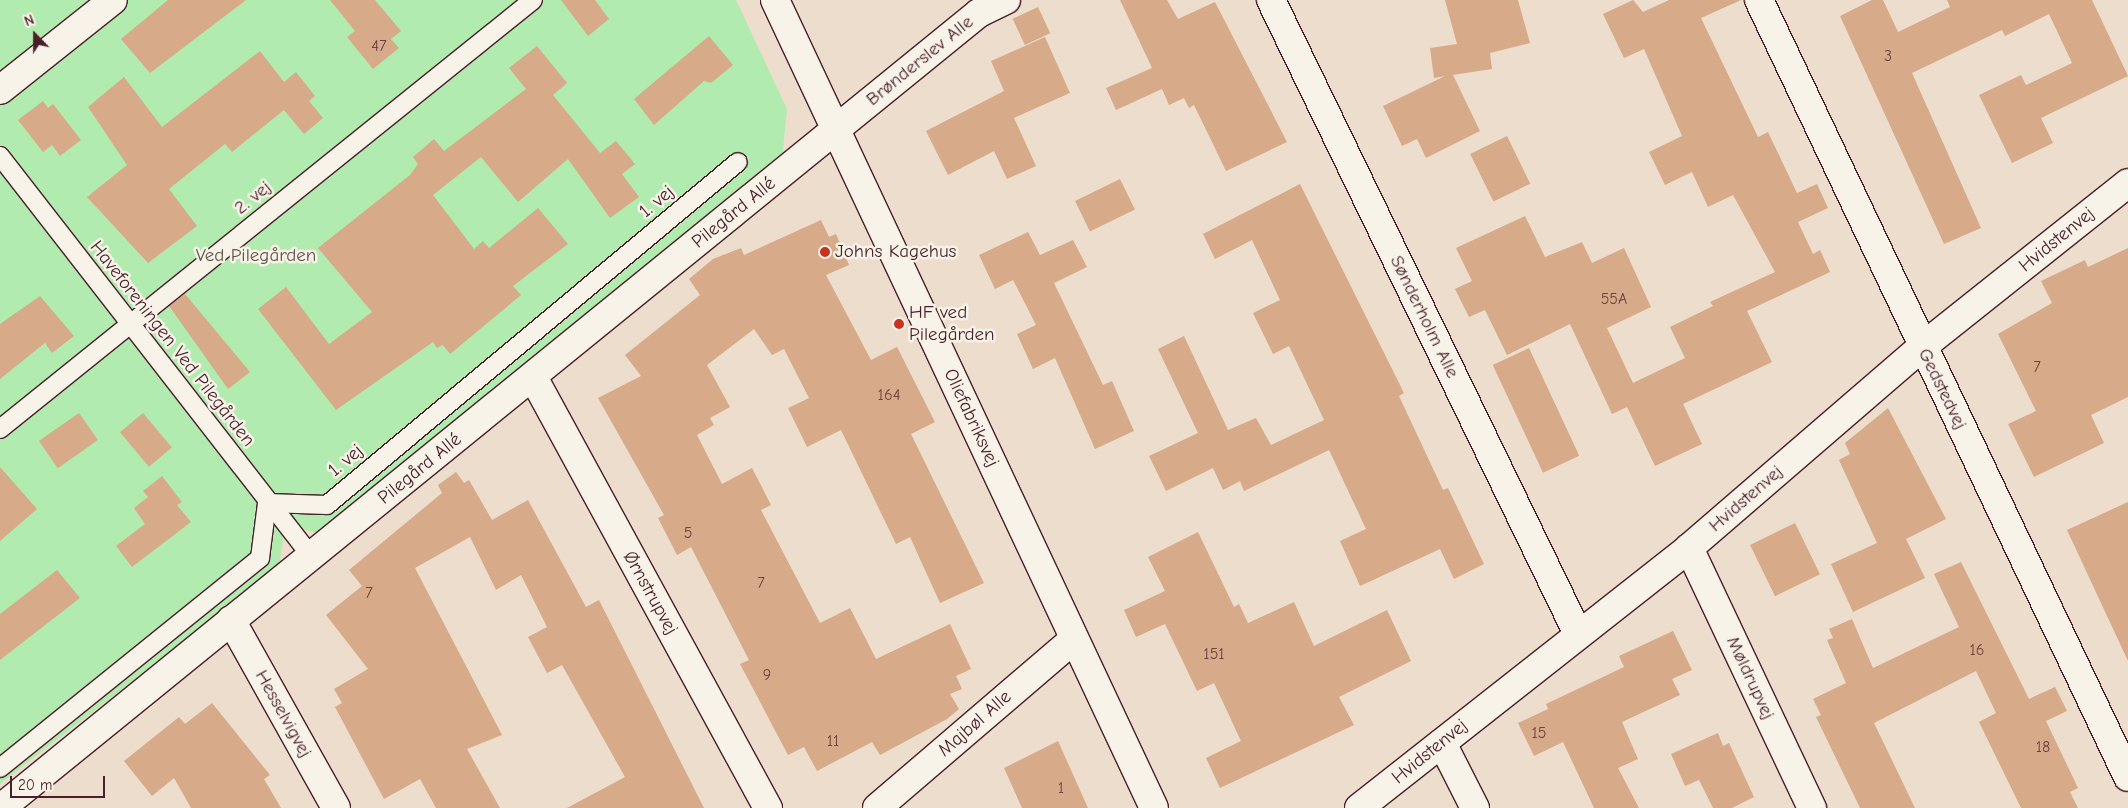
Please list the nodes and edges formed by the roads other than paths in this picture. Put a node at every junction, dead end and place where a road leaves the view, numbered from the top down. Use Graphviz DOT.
graph roads {
  1 [pos="113,0"];
  2 [pos="533,0"];
  3 [pos="775,0"];
  4 [pos="1006,0"];
  5 [pos="1271,0"];
  6 [pos="1758,0"];
  7 [pos="0,90"];
  8 [pos="838,128"];
  9 [pos="0,156"];
  10 [pos="738,162"];
  11 [pos="2128,183"];
  12 [pos="131,324"];
  13 [pos="1922,347"];
  14 [pos="533,377"];
  15 [pos="0,429"];
  16 [pos="267,503"];
  17 [pos="1689,548"];
  18 [pos="311,556"];
  19 [pos="231,620"];
  20 [pos="1578,634"];
  21 [pos="1073,640"];
  22 [pos="1442,743"];
  23 [pos="0,768"];
  24 [pos="2128,777"];
  25 [pos="0,808"];
  26 [pos="336,808"];
  27 [pos="768,808"];
  28 [pos="877,808"];
  29 [pos="1154,808"];
  30 [pos="1360,808"];
  31 [pos="1475,808"];
  32 [pos="1812,808"];
  1 -- 7 [label="street"];
  2 -- 12 [label="lane, 2. vej"];
  3 -- 8 [label="street, Oliefabriksvej"];
  4 -- 8 [label="street, Brønderslev Alle"];
  5 -- 20 [label="street, Sønderholm Alle"];
  6 -- 13 [label="street, Gedstedvej"];
  8 -- 14 [label="street, Pilegård Allé"];
  8 -- 21 [label="street, Oliefabriksvej"];
  9 -- 12 [label="lane, Haveforeningen Ved Pilegården"];
  10 -- 16 [label="lane, 1. vej"];
  11 -- 13 [label="street, Hvidstenvej"];
  12 -- 15 [label="lane, 2. vej"];
  12 -- 16 [label="lane, Haveforeningen Ved Pilegården"];
  13 -- 17 [label="street, Hvidstenvej"];
  13 -- 24 [label="street, Gedstedvej"];
  14 -- 18 [label="street, Pilegård Allé"];
  14 -- 27 [label="street, Ørnstrupvej"];
  16 -- 18 [label="lane, Haveforeningen Ved Pilegården"];
  16 -- 23 [label="lane"];
  17 -- 20 [label="street, Hvidstenvej"];
  17 -- 32 [label="street, Møldrupvej"];
  18 -- 19 [label="street, Pilegård Allé"];
  19 -- 25 [label="street, Pilegård Allé"];
  19 -- 26 [label="street, Hesselvigvej"];
  20 -- 22 [label="street, Hvidstenvej"];
  21 -- 28 [label="street, Majbøl Alle"];
  21 -- 29 [label="street, Oliefabriksvej"];
  22 -- 30 [label="street, Hvidstenvej"];
  22 -- 31 [label="street"];
}
